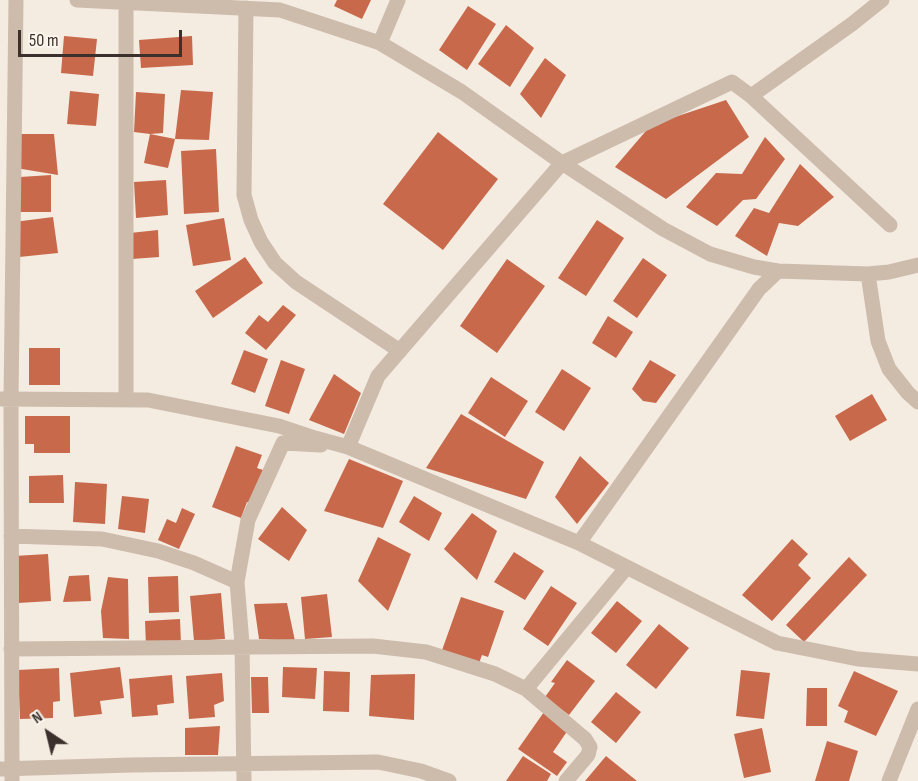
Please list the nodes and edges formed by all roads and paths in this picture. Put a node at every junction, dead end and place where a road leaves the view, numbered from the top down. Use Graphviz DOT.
graph roads {
  1 [pos="16,0"];
  2 [pos="77,0"];
  3 [pos="398,0"];
  4 [pos="882,0"];
  5 [pos="126,2"];
  6 [pos="246,8"];
  7 [pos="380,43"];
  8 [pos="751,96"];
  9 [pos="562,163"];
  10 [pos="890,225"];
  11 [pos="918,266"];
  12 [pos="778,271"];
  13 [pos="868,274"];
  14 [pos="400,351"];
  15 [pos="5,400"];
  16 [pos="126,400"];
  17 [pos="918,402"];
  18 [pos="348,447"];
  19 [pos="11,536"];
  20 [pos="579,543"];
  21 [pos="627,567"];
  22 [pos="237,582"];
  23 [pos="242,647"];
  24 [pos="11,649"];
  25 [pos="918,664"];
  26 [pos="526,689"];
  27 [pos="918,709"];
  28 [pos="244,764"];
  29 [pos="131,765"];
  30 [pos="8,773"];
  31 [pos="131,781"];
  32 [pos="244,781"];
  33 [pos="449,781"];
  34 [pos="566,781"];
  35 [pos="889,781"];
  1 -- 15 [label="street"];
  2 -- 5 [label="street"];
  3 -- 7 [label="street"];
  4 -- 8 [label="street"];
  5 -- 6 [label="street"];
  5 -- 16 [label="street"];
  6 -- 7 [label="street"];
  6 -- 14 [label="street"];
  7 -- 9 [label="street"];
  8 -- 9 [label="street"];
  8 -- 10 [label="street"];
  9 -- 12 [label="street"];
  9 -- 14 [label="street"];
  11 -- 13 [label="street"];
  12 -- 13 [label="street"];
  12 -- 20 [label="street"];
  13 -- 17 [label="street"];
  14 -- 18 [label="street"];
  15 -- 16 [label="street"];
  15 -- 19 [label="street"];
  16 -- 18 [label="street"];
  18 -- 20 [label="street"];
  18 -- 22 [label="street"];
  19 -- 22 [label="street"];
  19 -- 24 [label="street"];
  20 -- 21 [label="street"];
  21 -- 25 [label="street"];
  21 -- 26 [label="street"];
  22 -- 23 [label="street"];
  23 -- 24 [label="street"];
  23 -- 26 [label="street"];
  23 -- 28 [label="street"];
  24 -- 30 [label="street"];
  26 -- 34 [label="street"];
  27 -- 35 [label="street"];
  28 -- 29 [label="street"];
  28 -- 32 [label="street"];
  28 -- 33 [label="street"];
  29 -- 30 [label="street"];
  29 -- 31 [label="street"];
}
